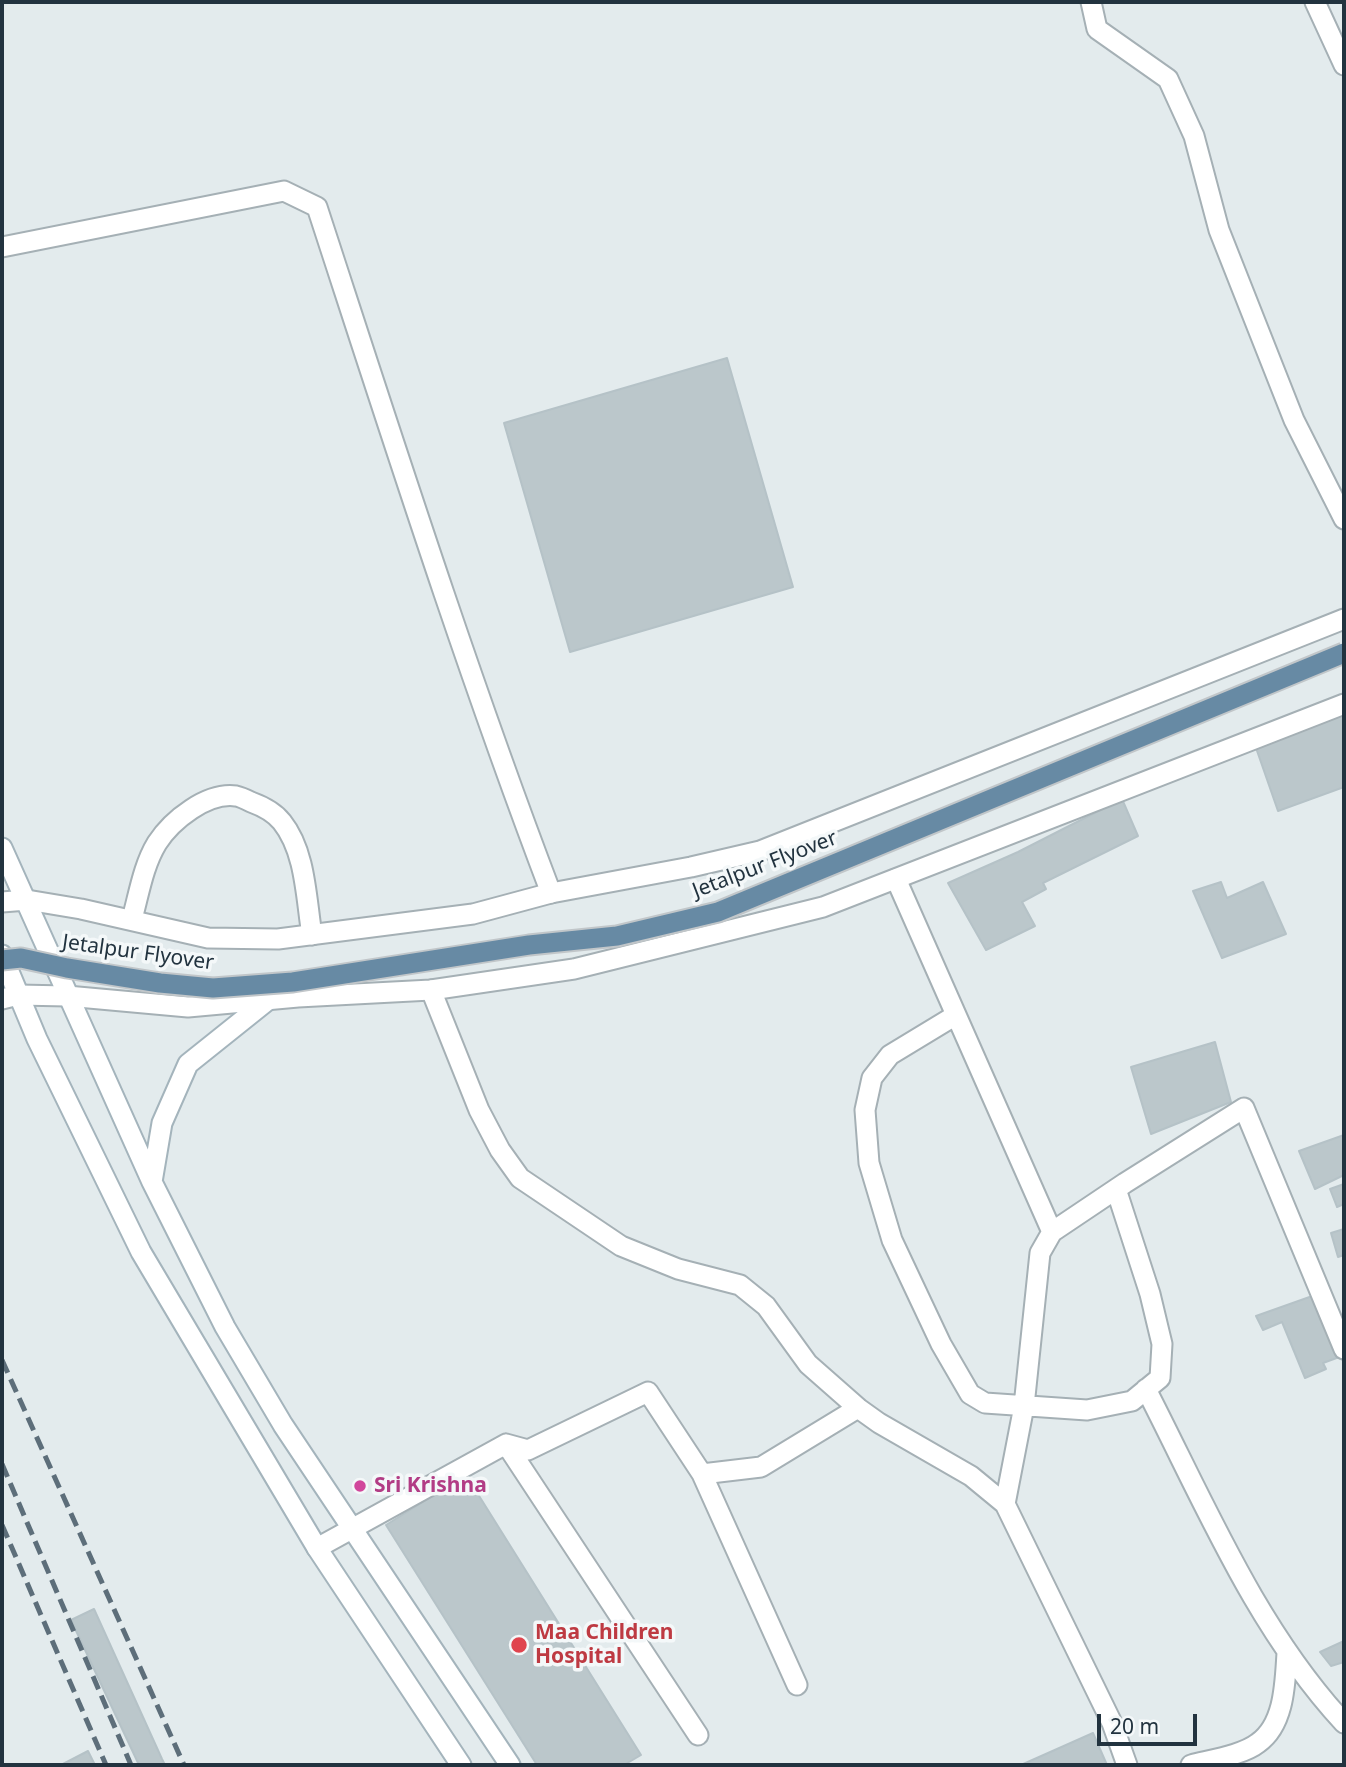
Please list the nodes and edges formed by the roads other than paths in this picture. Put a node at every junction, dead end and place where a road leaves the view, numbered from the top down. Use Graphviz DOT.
graph roads {
  1 [pos="1091,2"];
  2 [pos="1315,2"];
  3 [pos="1344,65"];
  4 [pos="2,247"];
  5 [pos="1344,519"];
  6 [pos="1344,619"];
  7 [pos="1344,653"];
  8 [pos="1344,704"];
  9 [pos="2,848"];
  10 [pos="896,879"];
  11 [pos="551,893"];
  12 [pos="27,900"];
  13 [pos="2,902"];
  14 [pos="132,919"];
  15 [pos="312,935"];
  16 [pos="2,958"];
  17 [pos="432,990"];
  18 [pos="67,996"];
  19 [pos="10,997"];
  20 [pos="268,1000"];
  21 [pos="956,1015"];
  22 [pos="152,1182"];
  23 [pos="1116,1189"];
  24 [pos="1052,1232"];
  25 [pos="1344,1349"];
  26 [pos="1146,1390"];
  27 [pos="1024,1406"];
  28 [pos="858,1408"];
  29 [pos="506,1444"];
  30 [pos="702,1474"];
  31 [pos="1005,1504"];
  32 [pos="351,1528"];
  33 [pos="317,1548"];
  34 [pos="1287,1653"];
  35 [pos="797,1685"];
  36 [pos="1344,1723"];
  37 [pos="698,1735"];
  38 [pos="461,1765"];
  39 [pos="510,1765"];
  40 [pos="1128,1765"];
  41 [pos="1191,1765"];
  1 -- 5 [label="street"];
  2 -- 3 [label="street"];
  4 -- 11 [label="street"];
  6 -- 11 [label="street"];
  7 -- 16 [label="main road, Jetalpur Flyover, bridge"];
  8 -- 10 [label="street"];
  9 -- 12 [label="street"];
  10 -- 17 [label="street"];
  10 -- 21 [label="street"];
  11 -- 15 [label="street"];
  12 -- 13 [label="street"];
  12 -- 14 [label="street"];
  12 -- 18 [label="street"];
  14 -- 15 [label="street"];
  14 -- 15 [label="street"];
  16 -- 19 [label="street"];
  17 -- 20 [label="street"];
  17 -- 28 [label="street"];
  18 -- 19 [label="street"];
  18 -- 20 [label="street"];
  18 -- 22 [label="street"];
  19 -- 33 [label="street"];
  20 -- 22 [label="street"];
  21 -- 24 [label="street"];
  21 -- 27 [label="street"];
  22 -- 32 [label="street"];
  23 -- 24 [label="street"];
  23 -- 25 [label="street"];
  23 -- 26 [label="street"];
  24 -- 27 [label="street"];
  26 -- 27 [label="street"];
  26 -- 34 [label="street"];
  27 -- 31 [label="street"];
  28 -- 30 [label="street"];
  28 -- 31 [label="street"];
  29 -- 30 [label="street"];
  29 -- 32 [label="street"];
  29 -- 37 [label="street"];
  30 -- 35 [label="street"];
  31 -- 40 [label="street"];
  32 -- 33 [label="street"];
  32 -- 39 [label="street"];
  33 -- 38 [label="street"];
  34 -- 36 [label="street"];
  34 -- 41 [label="street"];
}
